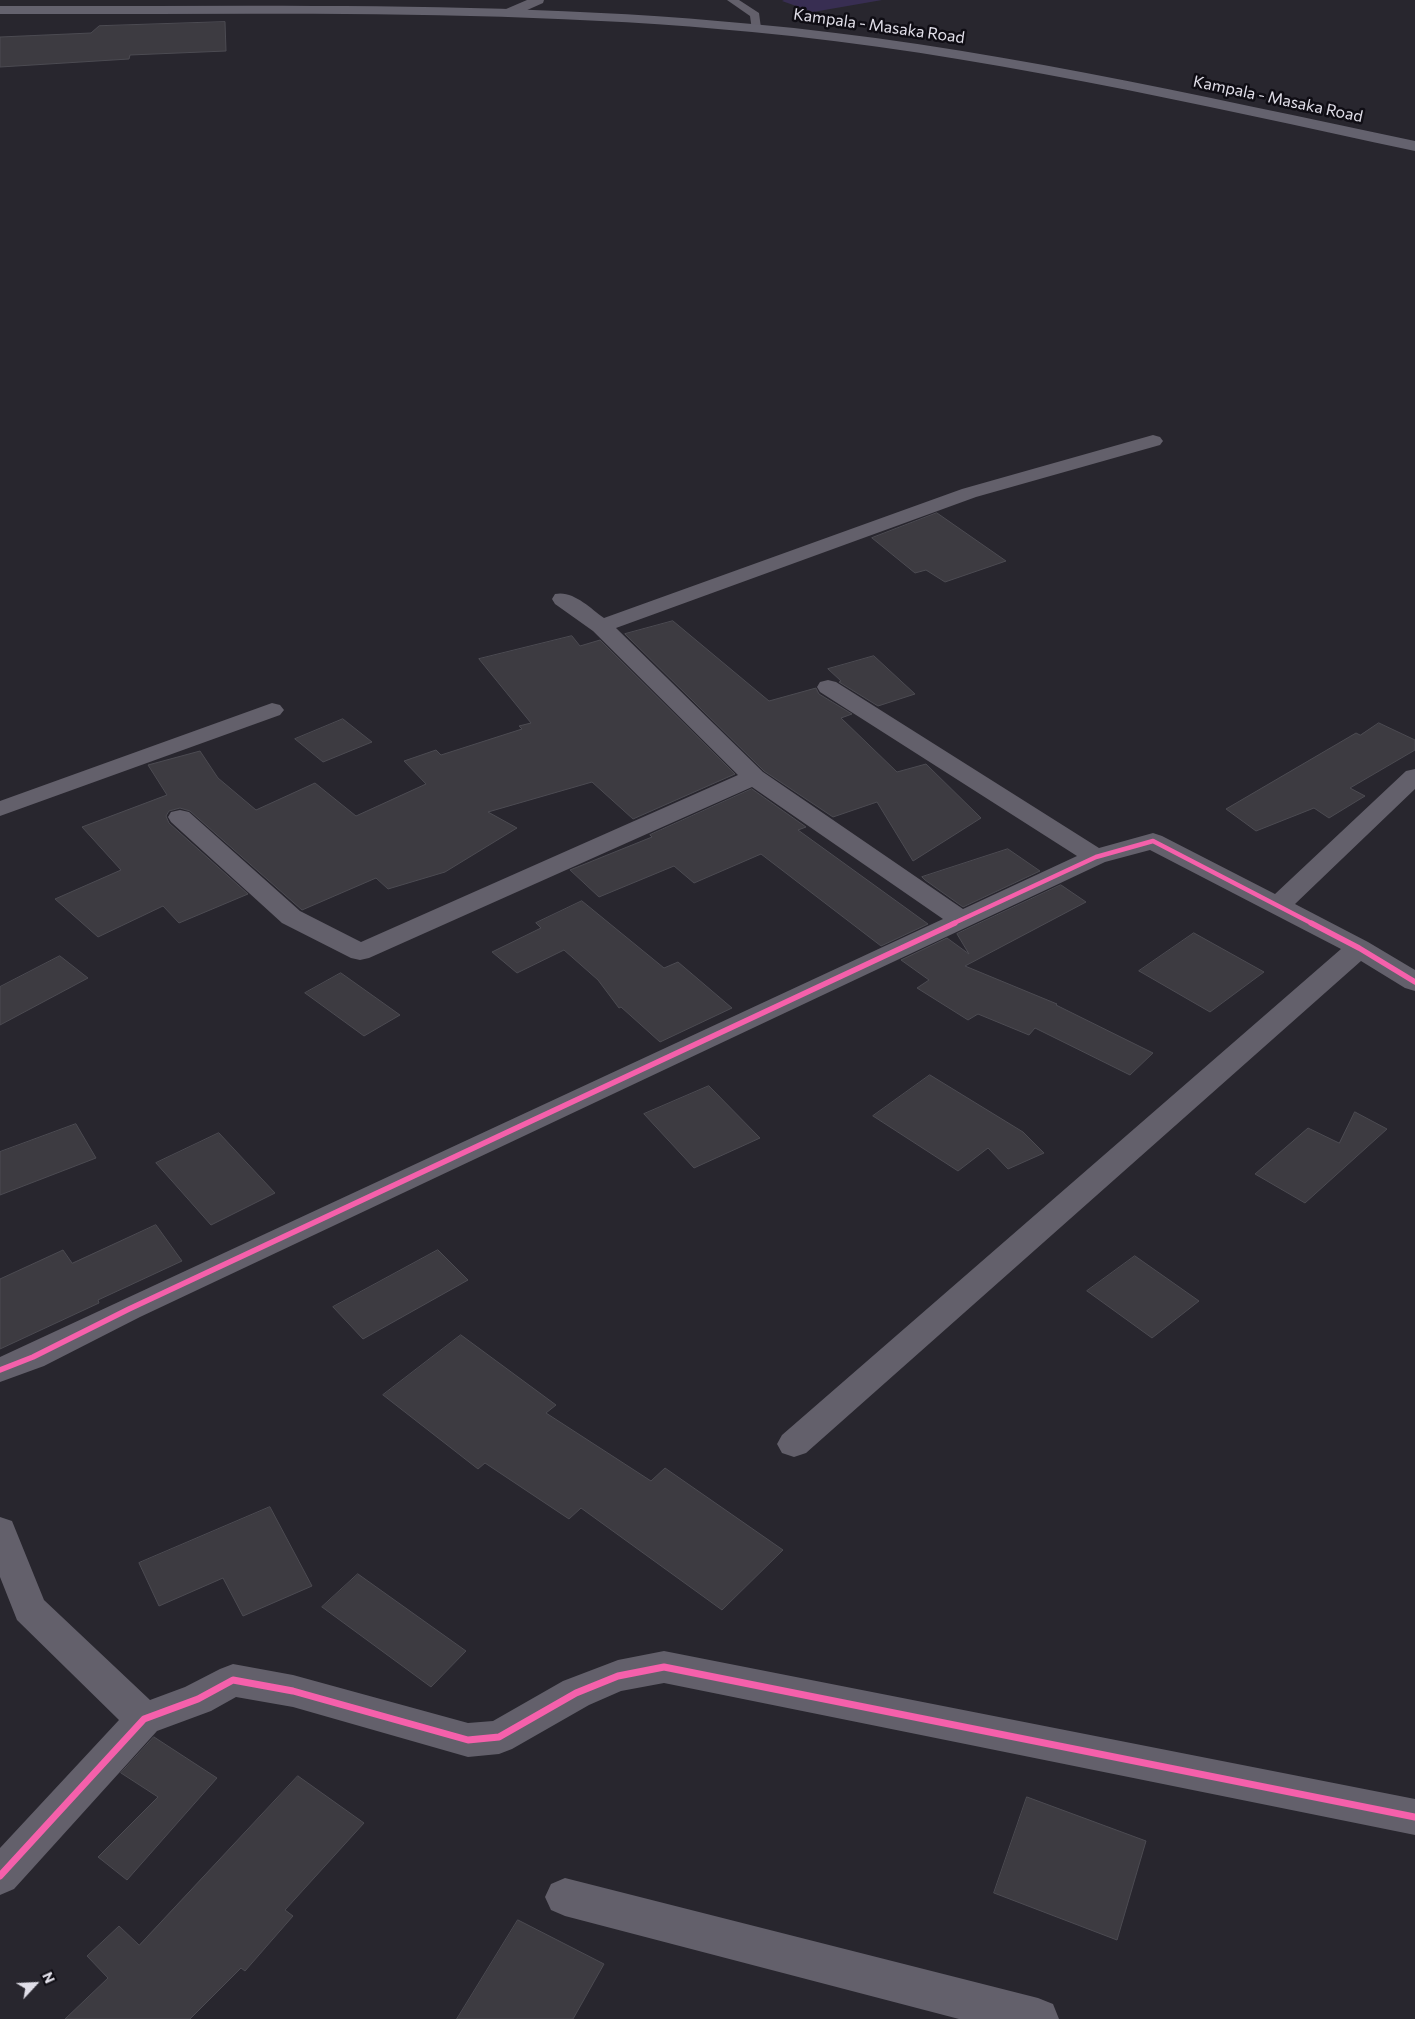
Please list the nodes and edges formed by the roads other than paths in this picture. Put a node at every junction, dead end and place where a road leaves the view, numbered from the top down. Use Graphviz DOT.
graph roads {
  1 [pos="538,0"];
  2 [pos="732,0"];
  3 [pos="0,10"];
  4 [pos="512,12"];
  5 [pos="756,28"];
  6 [pos="1415,146"];
  7 [pos="1153,441"];
  8 [pos="563,598"];
  9 [pos="601,626"];
  10 [pos="828,687"];
  11 [pos="272,710"];
  12 [pos="1415,776"];
  13 [pos="754,777"];
  14 [pos="0,808"];
  15 [pos="180,817"];
  16 [pos="1096,857"];
  17 [pos="1278,906"];
  18 [pos="962,920"];
  19 [pos="1359,948"];
  20 [pos="1415,982"];
  21 [pos="0,1370"];
  22 [pos="794,1444"];
  23 [pos="0,1531"];
  24 [pos="144,1720"];
  25 [pos="1415,1817"];
  26 [pos="0,1876"];
  27 [pos="565,1897"];
  28 [pos="1038,2019"];
  1 -- 4 [label="street"];
  2 -- 5 [label="lane"];
  3 -- 4 [label="main road, Kampala - Masaka Road"];
  4 -- 5 [label="main road, Kampala - Masaka Road"];
  5 -- 6 [label="main road, Kampala - Masaka Road"];
  7 -- 9 [label="street"];
  8 -- 9 [label="street"];
  9 -- 13 [label="street"];
  10 -- 16 [label="street"];
  11 -- 14 [label="street"];
  12 -- 17 [label="street"];
  13 -- 15 [label="street"];
  13 -- 18 [label="street"];
  16 -- 17 [label="street"];
  16 -- 18 [label="street"];
  17 -- 19 [label="street"];
  18 -- 21 [label="street"];
  19 -- 20 [label="street"];
  19 -- 22 [label="street"];
  23 -- 24 [label="street"];
  24 -- 25 [label="street"];
  24 -- 26 [label="street"];
  27 -- 28 [label="street"];
}
